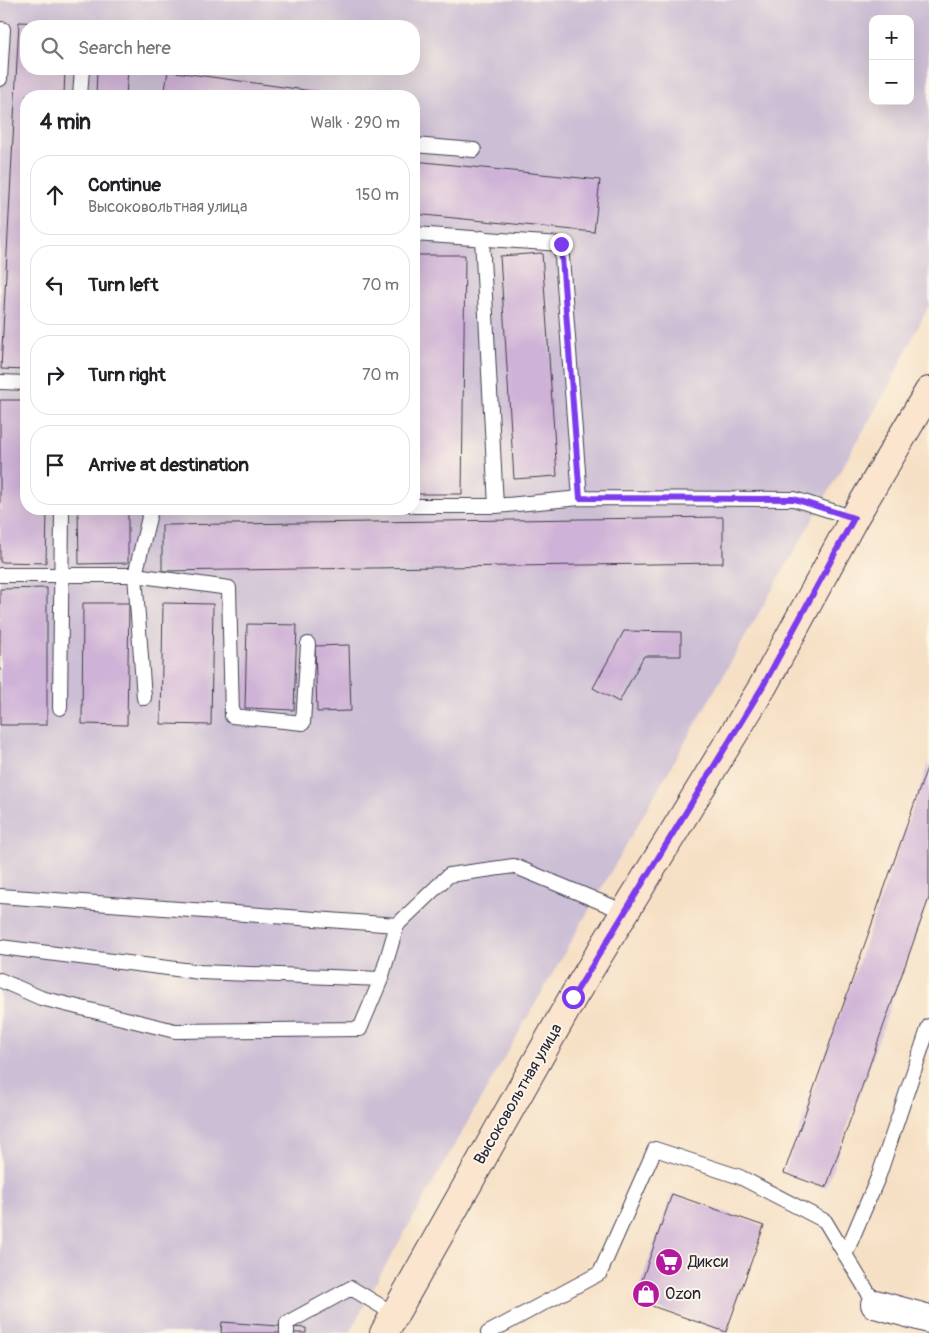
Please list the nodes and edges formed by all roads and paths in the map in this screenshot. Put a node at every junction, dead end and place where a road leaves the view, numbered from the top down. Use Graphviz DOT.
graph roads {
  1 [pos="3,29"];
  2 [pos="82,75"];
  3 [pos="0,79"];
  4 [pos="80,90"];
  5 [pos="420,146"];
  6 [pos="474,150"];
  7 [pos="420,234"];
  8 [pos="482,238"];
  9 [pos="0,382"];
  10 [pos="20,382"];
  11 [pos="929,391"];
  12 [pos="580,498"];
  13 [pos="420,506"];
  14 [pos="496,506"];
  15 [pos="62,515"];
  16 [pos="150,515"];
  17 [pos="854,518"];
  18 [pos="0,575"];
  19 [pos="62,575"];
  20 [pos="135,576"];
  21 [pos="308,644"];
  22 [pos="144,698"];
  23 [pos="60,708"];
  24 [pos="0,896"];
  25 [pos="625,912"];
  26 [pos="397,925"];
  27 [pos="0,947"];
  28 [pos="381,979"];
  29 [pos="0,980"];
  30 [pos="929,1026"];
  31 [pos="845,1255"];
  32 [pos="875,1304"];
  33 [pos="929,1319"];
  34 [pos="389,1323"];
  35 [pos="287,1333"];
  36 [pos="488,1333"];
  1 -- 3 [label="lane"];
  2 -- 4 [label="lane"];
  5 -- 6 [label="lane"];
  7 -- 8 [label="lane"];
  8 -- 12 [label="lane"];
  8 -- 14 [label="lane"];
  9 -- 10 [label="lane"];
  11 -- 17 [label="main road, Высоковольтная улица"];
  12 -- 14 [label="lane"];
  12 -- 17 [label="lane"];
  13 -- 14 [label="lane"];
  15 -- 19 [label="lane"];
  16 -- 20 [label="lane"];
  17 -- 25 [label="main road, Высоковольтная улица"];
  18 -- 19 [label="lane"];
  19 -- 20 [label="lane"];
  19 -- 23 [label="lane"];
  20 -- 21 [label="lane"];
  20 -- 22 [label="lane"];
  24 -- 26 [label="lane"];
  25 -- 26 [label="lane"];
  25 -- 34 [label="main road, Высоковольтная улица"];
  26 -- 28 [label="lane"];
  27 -- 28 [label="lane"];
  28 -- 29 [label="lane"];
  30 -- 31 [label="lane"];
  31 -- 32 [label="lane"];
  31 -- 36 [label="lane"];
  32 -- 33 [label="street"];
  34 -- 35 [label="lane"];
}
